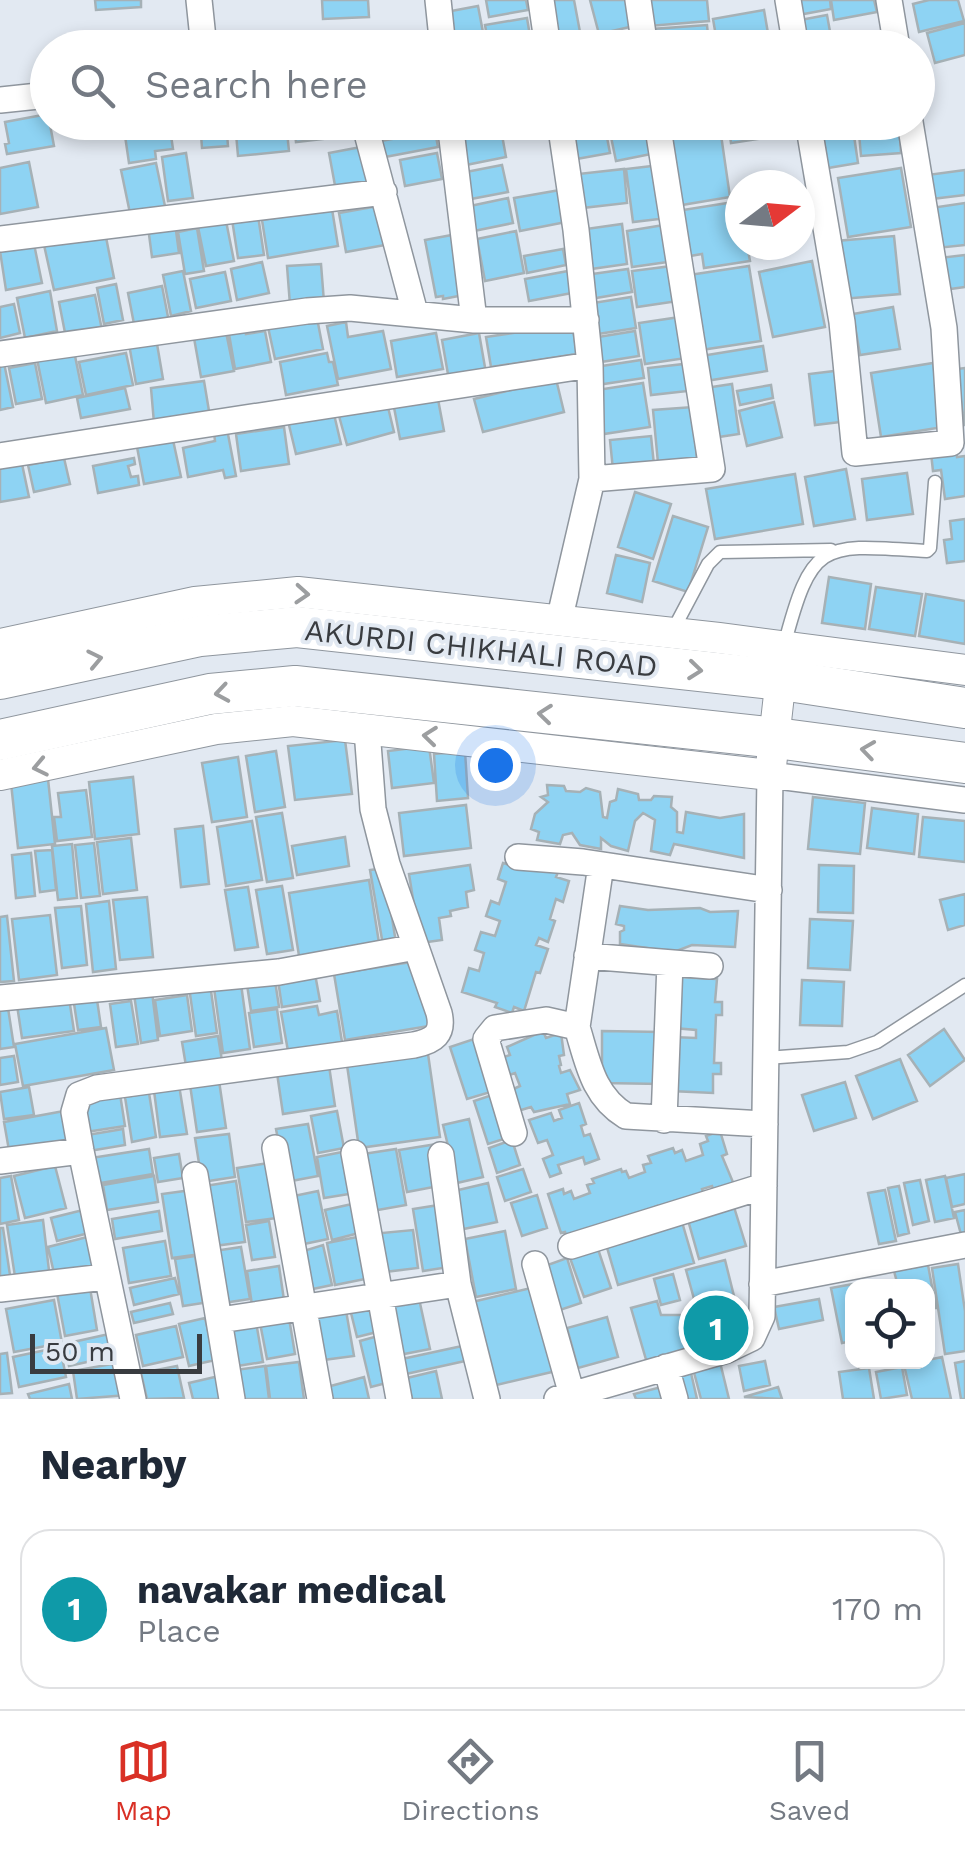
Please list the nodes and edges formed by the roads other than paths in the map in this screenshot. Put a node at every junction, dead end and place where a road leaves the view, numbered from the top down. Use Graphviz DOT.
graph roads {
  1 [pos="200,0"];
  2 [pos="438,0"];
  3 [pos="541,0"];
  4 [pos="638,0"];
  5 [pos="788,0"];
  6 [pos="889,0"];
  7 [pos="202,30"];
  8 [pos="441,30"];
  9 [pos="545,30"];
  10 [pos="643,30"];
  11 [pos="793,30"];
  12 [pos="894,30"];
  13 [pos="30,96"];
  14 [pos="0,100"];
  15 [pos="369,140"];
  16 [pos="452,140"];
  17 [pos="562,140"];
  18 [pos="660,140"];
  19 [pos="811,140"];
  20 [pos="913,140"];
  21 [pos="384,192"];
  22 [pos="0,239"];
  23 [pos="415,313"];
  24 [pos="474,320"];
  25 [pos="586,320"];
  26 [pos="0,354"];
  27 [pos="590,365"];
  28 [pos="958,442"];
  29 [pos="0,456"];
  30 [pos="592,479"];
  31 [pos="934,482"];
  32 [pos="833,550"];
  33 [pos="559,621"];
  34 [pos="672,633"];
  35 [pos="0,644"];
  36 [pos="783,663"];
  37 [pos="965,670"];
  38 [pos="0,679"];
  39 [pos="965,708"];
  40 [pos="367,730"];
  41 [pos="0,740"];
  42 [pos="773,756"];
  43 [pos="965,762"];
  44 [pos="0,775"];
  45 [pos="965,800"];
  46 [pos="518,857"];
  47 [pos="602,864"];
  48 [pos="769,890"];
  49 [pos="416,947"];
  50 [pos="588,956"];
  51 [pos="670,963"];
  52 [pos="710,966"];
  53 [pos="965,985"];
  54 [pos="0,998"];
  55 [pos="577,1027"];
  56 [pos="766,1058"];
  57 [pos="664,1120"];
  58 [pos="765,1124"];
  59 [pos="514,1132"];
  60 [pos="274,1148"];
  61 [pos="81,1151"];
  62 [pos="354,1153"];
  63 [pos="442,1155"];
  64 [pos="0,1161"];
  65 [pos="195,1175"];
  66 [pos="764,1186"];
  67 [pos="965,1245"];
  68 [pos="571,1246"];
  69 [pos="535,1264"];
  70 [pos="105,1277"];
  71 [pos="458,1284"];
  72 [pos="762,1284"];
  73 [pos="0,1289"];
  74 [pos="378,1296"];
  75 [pos="305,1307"];
  76 [pos="220,1320"];
  77 [pos="666,1367"];
  78 [pos="565,1397"];
  79 [pos="133,1399"];
  80 [pos="232,1399"];
  81 [pos="320,1399"];
  82 [pos="399,1399"];
  83 [pos="487,1399"];
  84 [pos="675,1399"];
  1 -- 7 [label="street"];
  2 -- 8 [label="street"];
  3 -- 9 [label="street"];
  4 -- 10 [label="street"];
  5 -- 11 [label="street"];
  6 -- 12 [label="street"];
  13 -- 14 [label="street"];
  15 -- 21 [label="street"];
  16 -- 24 [label="street"];
  17 -- 25 [label="street"];
  18 -- 30 [label="street"];
  19 -- 28 [label="street"];
  20 -- 28 [label="street"];
  21 -- 22 [label="street"];
  21 -- 23 [label="street"];
  23 -- 24 [label="street"];
  23 -- 26 [label="street"];
  24 -- 25 [label="street"];
  25 -- 27 [label="street"];
  27 -- 29 [label="street"];
  27 -- 30 [label="street"];
  30 -- 33 [label="street"];
  31 -- 32 [label="lane"];
  32 -- 34 [label="lane"];
  32 -- 36 [label="lane"];
  33 -- 34 [label="street"];
  35 -- 33 [label="street, one-way"];
  34 -- 36 [label="street"];
  36 -- 37 [label="street"];
  38 -- 36 [label="main road, AKURDI CHIKHALI ROAD, one-way"];
  36 -- 39 [label="main road, AKURDI CHIKHALI ROAD"];
  36 -- 42 [label="street"];
  42 -- 40 [label="street, one-way"];
  40 -- 44 [label="street, one-way"];
  40 -- 49 [label="street"];
  42 -- 41 [label="main road, AKURDI CHIKHALI ROAD, one-way"];
  43 -- 42 [label="main road, AKURDI CHIKHALI ROAD, one-way"];
  42 -- 45 [label="street"];
  42 -- 48 [label="street"];
  46 -- 47 [label="street"];
  47 -- 48 [label="street"];
  47 -- 50 [label="street"];
  48 -- 56 [label="street"];
  49 -- 54 [label="street"];
  49 -- 61 [label="street"];
  50 -- 51 [label="street"];
  50 -- 55 [label="street"];
  51 -- 52 [label="street"];
  51 -- 57 [label="street"];
  53 -- 56 [label="lane"];
  55 -- 57 [label="street"];
  55 -- 59 [label="street"];
  56 -- 58 [label="street"];
  57 -- 58 [label="street"];
  58 -- 66 [label="street"];
  60 -- 75 [label="street"];
  61 -- 64 [label="street"];
  61 -- 70 [label="street"];
  62 -- 74 [label="street"];
  63 -- 71 [label="street"];
  65 -- 76 [label="street"];
  66 -- 68 [label="street"];
  66 -- 72 [label="street"];
  67 -- 72 [label="street"];
  69 -- 78 [label="street"];
  70 -- 73 [label="street"];
  70 -- 79 [label="street"];
  71 -- 74 [label="street"];
  71 -- 83 [label="street"];
  72 -- 77 [label="street"];
  74 -- 75 [label="street"];
  74 -- 82 [label="street"];
  75 -- 76 [label="street"];
  75 -- 81 [label="street"];
  76 -- 80 [label="street"];
  77 -- 78 [label="street"];
  77 -- 84 [label="street"];
}
